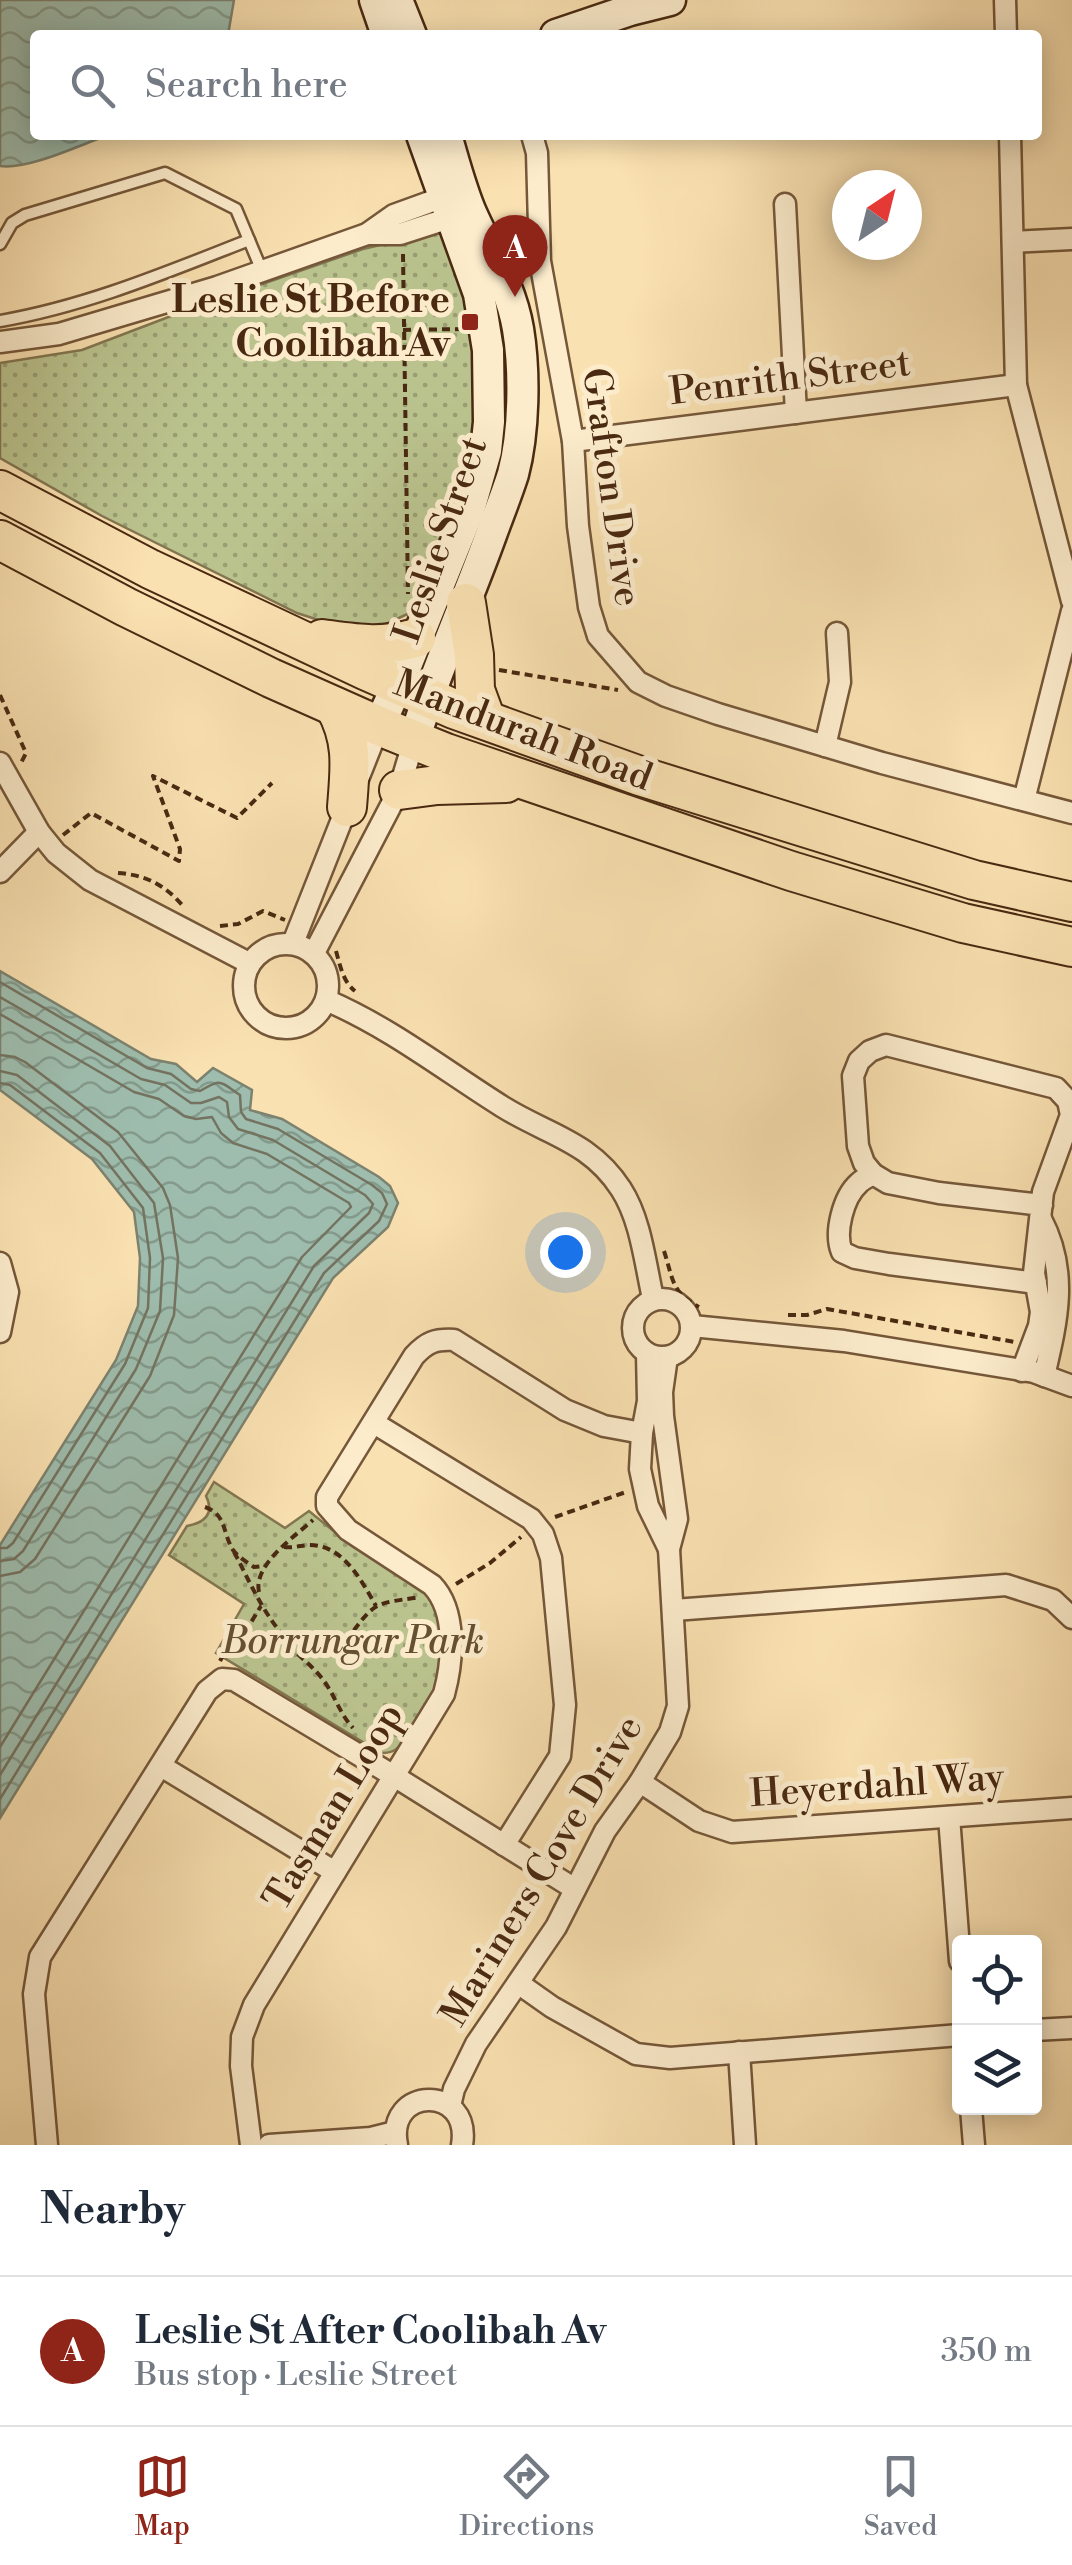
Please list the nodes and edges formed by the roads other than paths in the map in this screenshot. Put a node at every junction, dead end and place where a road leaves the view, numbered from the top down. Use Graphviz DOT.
graph roads {
  1 [pos="374,0"];
  2 [pos="397,0"];
  3 [pos="670,0"];
  4 [pos="1005,0"];
  5 [pos="385,30"];
  6 [pos="409,30"];
  7 [pos="571,30"];
  8 [pos="1006,30"];
  9 [pos="425,140"];
  10 [pos="447,140"];
  11 [pos="533,140"];
  12 [pos="1010,140"];
  13 [pos="457,204"];
  14 [pos="785,204"];
  15 [pos="1072,239"];
  16 [pos="249,240"];
  17 [pos="1013,242"];
  18 [pos="0,244"];
  19 [pos="262,271"];
  20 [pos="0,321"];
  21 [pos="0,342"];
  22 [pos="1016,385"];
  23 [pos="796,412"];
  24 [pos="573,441"];
  25 [pos="0,490"];
  26 [pos="0,540"];
  27 [pos="1072,601"];
  28 [pos="466,603"];
  29 [pos="1072,612"];
  30 [pos="412,620"];
  31 [pos="837,633"];
  32 [pos="290,634"];
  33 [pos="412,692"];
  34 [pos="336,707"];
  35 [pos="486,720"];
  36 [pos="378,726"];
  37 [pos="414,740"];
  38 [pos="825,746"];
  39 [pos="9,766"];
  40 [pos="534,783"];
  41 [pos="400,790"];
  42 [pos="1024,800"];
  43 [pos="348,807"];
  44 [pos="1072,813"];
  45 [pos="39,832"];
  46 [pos="0,872"];
  47 [pos="1072,902"];
  48 [pos="293,943"];
  49 [pos="1072,947"];
  50 [pos="314,954"];
  51 [pos="249,963"];
  52 [pos="326,1000"];
  53 [pos="873,1174"];
  54 [pos="1042,1212"];
  55 [pos="0,1264"];
  56 [pos="1036,1282"];
  57 [pos="653,1298"];
  58 [pos="697,1317"];
  59 [pos="0,1332"];
  60 [pos="657,1355"];
  61 [pos="1022,1370"];
  62 [pos="1044,1376"];
  63 [pos="1072,1386"];
  64 [pos="374,1423"];
  65 [pos="642,1433"];
  66 [pos="669,1549"];
  67 [pos="674,1610"];
  68 [pos="1072,1618"];
  69 [pos="161,1766"];
  70 [pos="394,1776"];
  71 [pos="640,1782"];
  72 [pos="1072,1808"];
  73 [pos="949,1817"];
  74 [pos="504,1845"];
  75 [pos="335,1872"];
  76 [pos="575,1890"];
  77 [pos="958,1935"];
  78 [pos="518,1983"];
  79 [pos="1072,2028"];
  80 [pos="1042,2030"];
  81 [pos="952,2036"];
  82 [pos="738,2052"];
  83 [pos="450,2106"];
  84 [pos="972,2115"];
  85 [pos="396,2138"];
  86 [pos="47,2145"];
  87 [pos="250,2145"];
  88 [pos="269,2145"];
  89 [pos="462,2145"];
  90 [pos="745,2145"];
  91 [pos="974,2145"];
  1 -- 5 [label="street"];
  2 -- 6 [label="street"];
  3 -- 7 [label="street"];
  4 -- 8 [label="street"];
  9 -- 13 [label="street, Leslie Street"];
  10 -- 13 [label="street, Leslie Street"];
  11 -- 24 [label="street, Grafton Drive"];
  12 -- 17 [label="street"];
  13 -- 19 [label="street"];
  13 -- 28 [label="street, Leslie Street"];
  13 -- 30 [label="street, Leslie Street"];
  14 -- 23 [label="street"];
  15 -- 17 [label="street"];
  16 -- 18 [label="lane"];
  16 -- 19 [label="lane"];
  16 -- 20 [label="lane"];
  17 -- 22 [label="street"];
  19 -- 21 [label="street"];
  22 -- 23 [label="street, Penrith Street"];
  22 -- 27 [label="street"];
  23 -- 24 [label="street, Penrith Street"];
  24 -- 38 [label="street, Grafton Drive"];
  25 -- 32 [label="highway, Mandurah Road"];
  26 -- 34 [label="highway, Mandurah Road"];
  28 -- 33 [label="street, Leslie Street"];
  28 -- 35 [label="highway"];
  29 -- 42 [label="street"];
  30 -- 32 [label="highway"];
  30 -- 33 [label="street, Leslie Street"];
  31 -- 38 [label="street"];
  32 -- 33 [label="highway, Mandurah Road"];
  33 -- 35 [label="highway, Mandurah Road"];
  33 -- 36 [label="street, Leslie Street"];
  33 -- 37 [label="street, Leslie Street"];
  34 -- 36 [label="highway, Mandurah Road"];
  34 -- 43 [label="highway"];
  35 -- 47 [label="highway, Mandurah Road"];
  36 -- 37 [label="highway, Mandurah Road"];
  36 -- 43 [label="street"];
  37 -- 40 [label="highway, Mandurah Road"];
  37 -- 41 [label="street"];
  38 -- 42 [label="street, Grafton Drive"];
  39 -- 45 [label="street"];
  40 -- 41 [label="highway"];
  40 -- 49 [label="highway, Mandurah Road"];
  41 -- 50 [label="street"];
  42 -- 44 [label="street, Grafton Drive"];
  43 -- 48 [label="street"];
  45 -- 46 [label="street"];
  45 -- 51 [label="street"];
  48 -- 50 [label="street"];
  48 -- 51 [label="street"];
  50 -- 52 [label="street"];
  51 -- 52 [label="street"];
  52 -- 57 [label="street"];
  53 -- 54 [label="street"];
  53 -- 54 [label="street"];
  53 -- 56 [label="street"];
  54 -- 56 [label="street"];
  54 -- 62 [label="street"];
  55 -- 59 [label="street"];
  56 -- 61 [label="street"];
  57 -- 58 [label="street"];
  57 -- 60 [label="street"];
  58 -- 60 [label="street"];
  58 -- 61 [label="street"];
  60 -- 65 [label="street, Mariners Cove Drive"];
  60 -- 66 [label="street, Mariners Cove Drive"];
  61 -- 62 [label="street"];
  62 -- 63 [label="street"];
  64 -- 65 [label="street"];
  64 -- 70 [label="street, Tasman Loop"];
  64 -- 74 [label="street"];
  65 -- 66 [label="street, Mariners Cove Drive"];
  66 -- 67 [label="street, Mariners Cove Drive"];
  67 -- 68 [label="street"];
  67 -- 71 [label="street, Mariners Cove Drive"];
  69 -- 70 [label="street"];
  69 -- 75 [label="street"];
  69 -- 86 [label="street"];
  70 -- 74 [label="street"];
  70 -- 75 [label="street, Tasman Loop"];
  71 -- 73 [label="street, Heyerdahl Way"];
  71 -- 76 [label="street, Mariners Cove Drive"];
  72 -- 73 [label="street, Heyerdahl Way"];
  73 -- 77 [label="street"];
  74 -- 76 [label="street"];
  75 -- 87 [label="street, Tasman Loop"];
  76 -- 78 [label="street, Mariners Cove Drive"];
  78 -- 82 [label="street"];
  78 -- 83 [label="street, Mariners Cove Drive"];
  79 -- 80 [label="street"];
  81 -- 82 [label="street"];
  82 -- 90 [label="street"];
  83 -- 85 [label="street"];
  83 -- 89 [label="street"];
  84 -- 91 [label="street"];
  85 -- 88 [label="street"];
}
